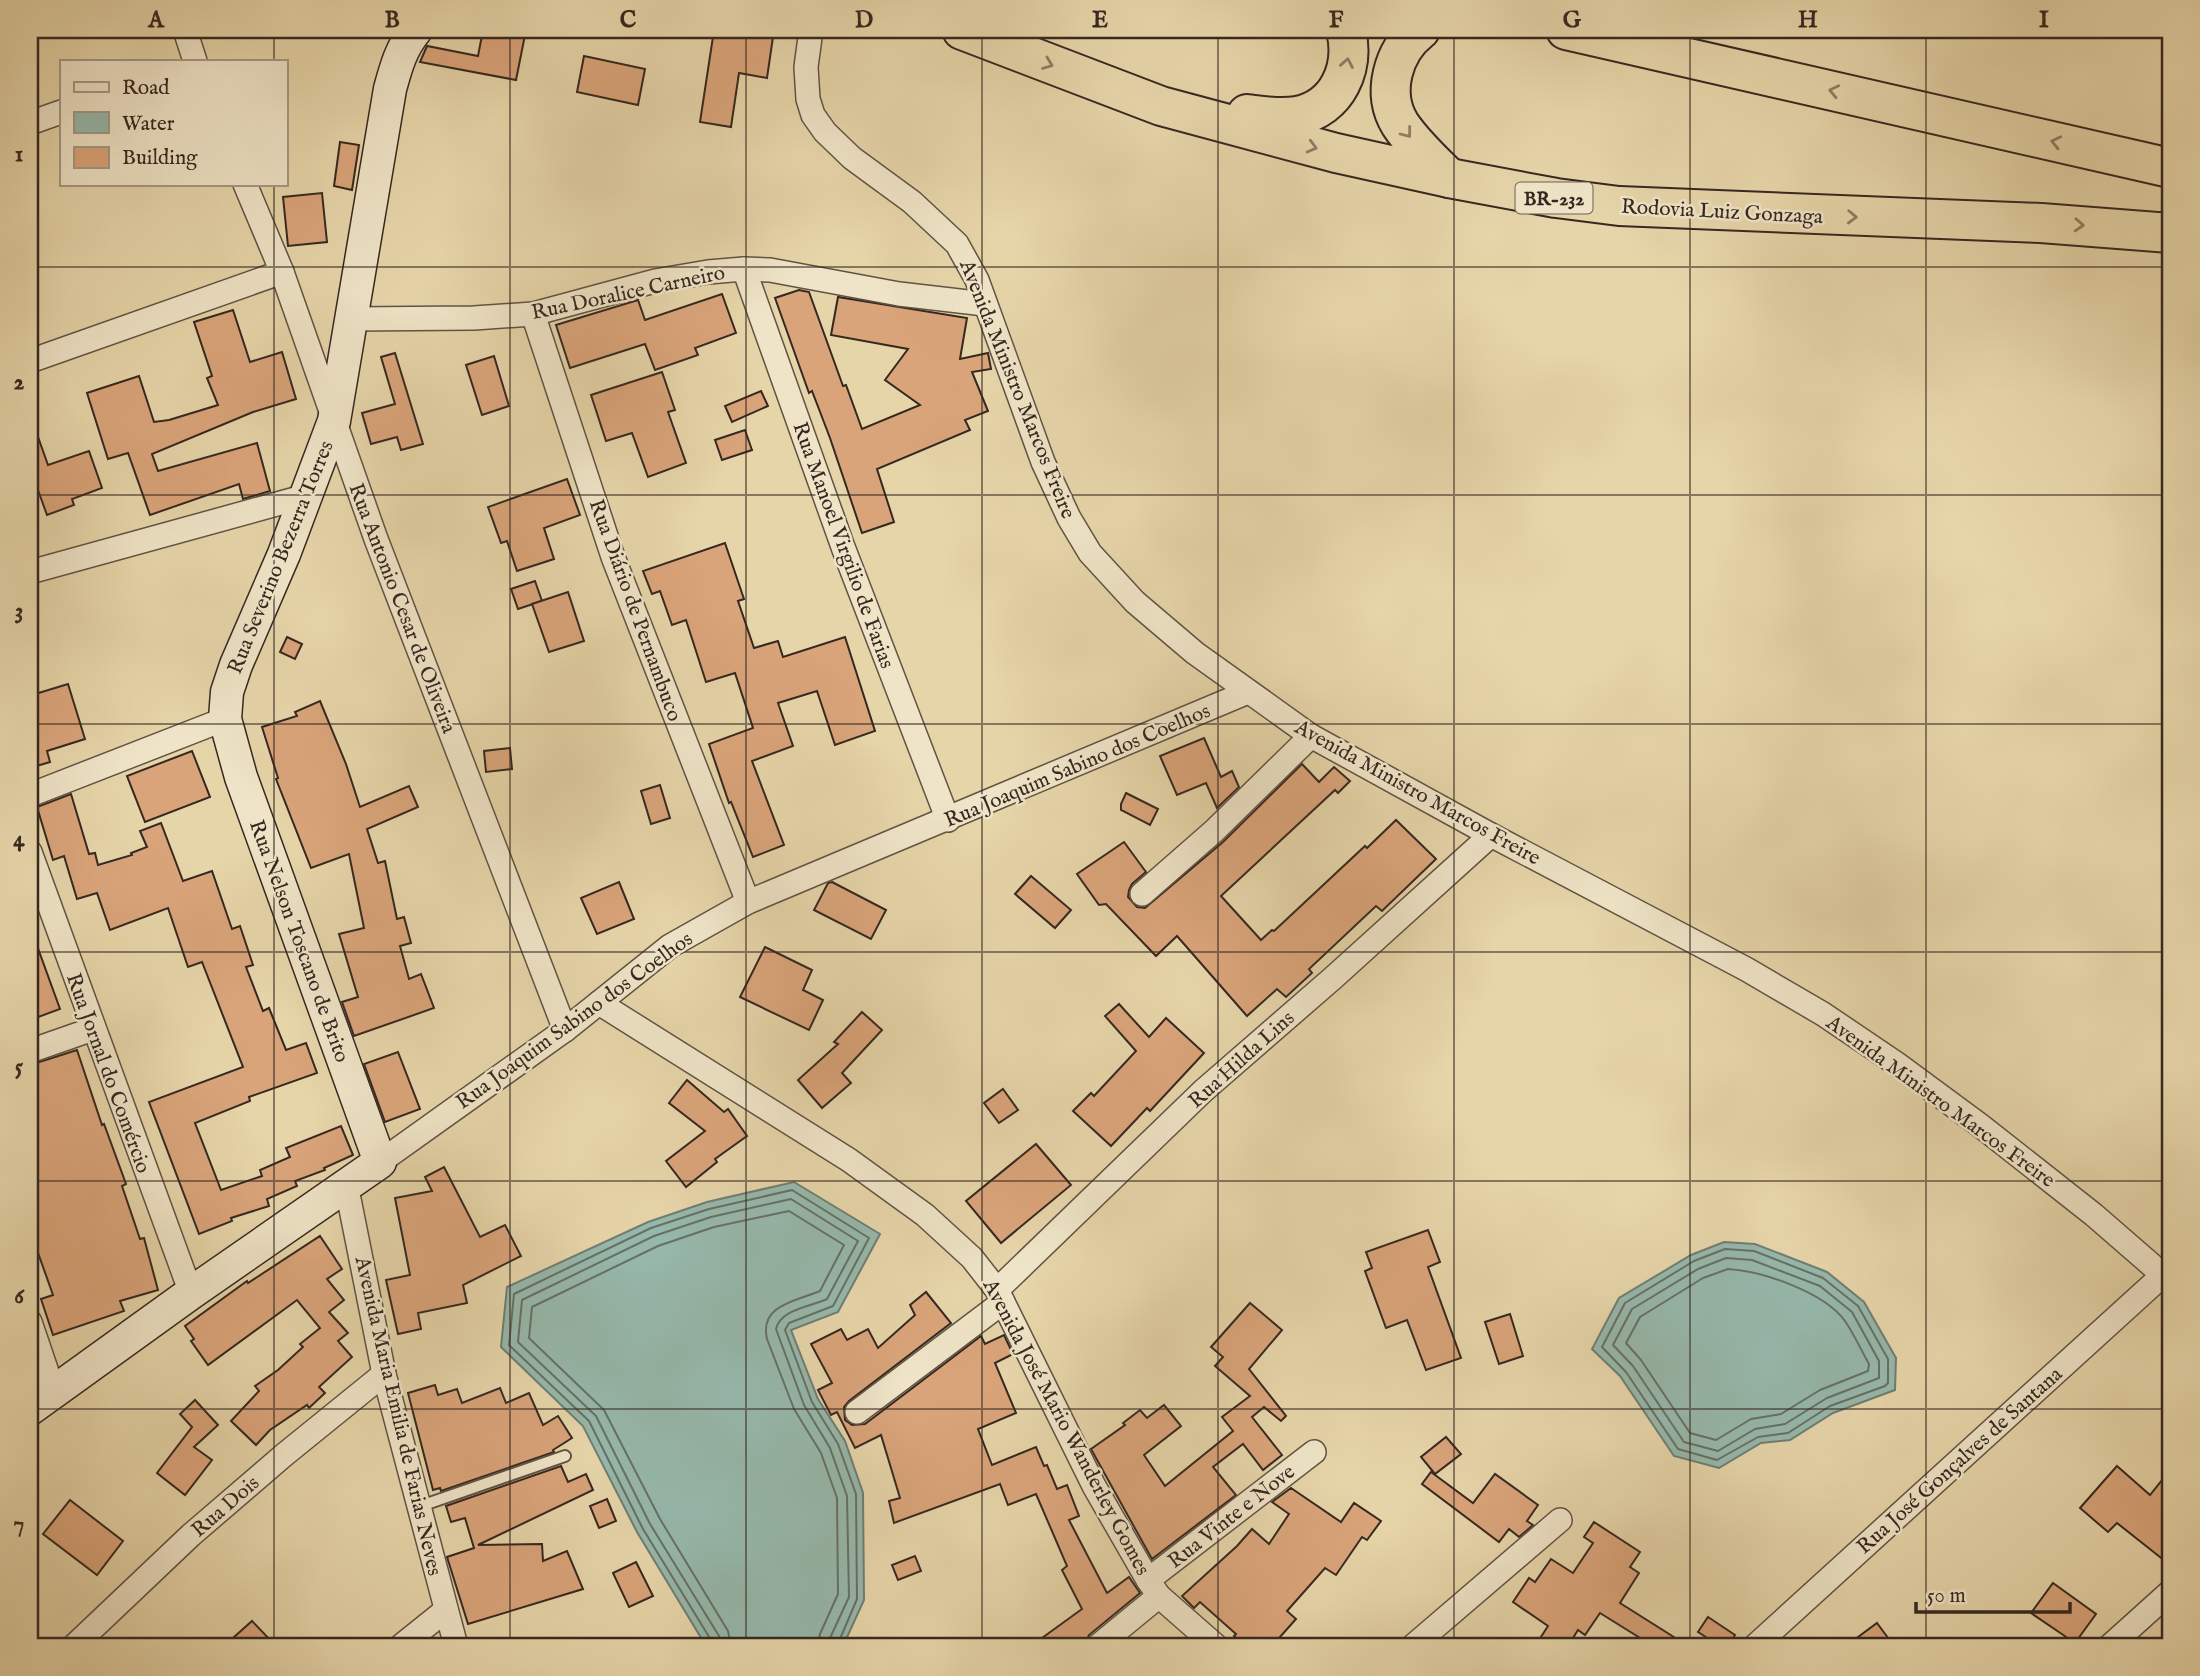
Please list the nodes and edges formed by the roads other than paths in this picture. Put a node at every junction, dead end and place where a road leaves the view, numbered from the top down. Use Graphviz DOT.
graph roads {
  1 [pos="185,30"];
  2 [pos="416,30"];
  3 [pos="811,30"];
  4 [pos="962,30"];
  5 [pos="1346,30"];
  6 [pos="1420,30"];
  7 [pos="1566,30"];
  8 [pos="195,60"];
  9 [pos="1161,106"];
  10 [pos="60,112"];
  11 [pos="30,123"];
  12 [pos="2170,168"];
  13 [pos="1449,178"];
  14 [pos="246,186"];
  15 [pos="2170,233"];
  16 [pos="744,269"];
  17 [pos="282,272"];
  18 [pos="985,304"];
  19 [pos="533,314"];
  20 [pos="352,319"];
  21 [pos="30,361"];
  22 [pos="334,421"];
  23 [pos="306,496"];
  24 [pos="30,572"];
  25 [pos="1248,692"];
  26 [pos="225,719"];
  27 [pos="1311,736"];
  28 [pos="30,795"];
  29 [pos="948,820"];
  30 [pos="1491,835"];
  31 [pos="30,852"];
  32 [pos="1142,894"];
  33 [pos="748,902"];
  34 [pos="599,1003"];
  35 [pos="93,1029"];
  36 [pos="565,1030"];
  37 [pos="30,1051"];
  38 [pos="380,1162"];
  39 [pos="346,1184"];
  40 [pos="2167,1278"];
  41 [pos="191,1293"];
  42 [pos="1000,1296"];
  43 [pos="30,1322"];
  44 [pos="384,1374"];
  45 [pos="49,1378"];
  46 [pos="30,1409"];
  47 [pos="857,1412"];
  48 [pos="1314,1452"];
  49 [pos="565,1456"];
  50 [pos="418,1507"];
  51 [pos="1560,1520"];
  52 [pos="1153,1588"];
  53 [pos="2170,1592"];
  54 [pos="446,1610"];
  55 [pos="74,1646"];
  56 [pos="401,1646"];
  57 [pos="456,1646"];
  58 [pos="1098,1646"];
  59 [pos="1216,1646"];
  60 [pos="1413,1646"];
  61 [pos="1755,1646"];
  62 [pos="2110,1646"];
  1 -- 8 [label="street"];
  2 -- 20 [label="main road, Rua Severino Bezerra Torres"];
  3 -- 18 [label="street, Avenida Ministro Marcos Freire"];
  4 -- 9 [label="highway, Rodovia Luiz Gonzaga / BR-232, one-way"];
  9 -- 5 [label="highway, one-way"];
  6 -- 13 [label="highway, one-way"];
  12 -- 7 [label="highway, one-way"];
  9 -- 13 [label="highway, Rodovia Luiz Gonzaga / BR-232, one-way"];
  10 -- 11 [label="street"];
  13 -- 15 [label="highway, Rodovia Luiz Gonzaga / BR-232, one-way"];
  14 -- 17 [label="street, Rua Antonio Cesar de Oliveira"];
  16 -- 18 [label="street, Rua Doralice Carneiro"];
  16 -- 19 [label="street, Rua Doralice Carneiro"];
  16 -- 29 [label="street, Rua Manoel Virgilio de Farias"];
  17 -- 21 [label="street"];
  17 -- 22 [label="street, Rua Antonio Cesar de Oliveira"];
  18 -- 25 [label="street, Avenida Ministro Marcos Freire"];
  19 -- 20 [label="street, Rua Doralice Carneiro"];
  19 -- 33 [label="street, Rua Diário de Pernambuco"];
  20 -- 22 [label="main road, Rua Severino Bezerra Torres"];
  22 -- 23 [label="main road, Rua Severino Bezerra Torres"];
  22 -- 36 [label="street, Rua Antonio Cesar de Oliveira"];
  23 -- 24 [label="street"];
  23 -- 26 [label="main road, Rua Severino Bezerra Torres"];
  25 -- 27 [label="street, Avenida Ministro Marcos Freire"];
  25 -- 29 [label="street, Rua Joaquim Sabino dos Coelhos"];
  26 -- 28 [label="street"];
  26 -- 38 [label="main road, Rua Nelson Toscano de Brito"];
  27 -- 30 [label="street, Avenida Ministro Marcos Freire"];
  27 -- 32 [label="street"];
  29 -- 33 [label="street, Rua Joaquim Sabino dos Coelhos"];
  30 -- 40 [label="street, Avenida Ministro Marcos Freire"];
  30 -- 42 [label="street, Rua Hilda Lins"];
  31 -- 35 [label="street, Rua Jornal do Comércio"];
  33 -- 34 [label="street, Rua Joaquim Sabino dos Coelhos"];
  34 -- 36 [label="street, Rua Joaquim Sabino dos Coelhos"];
  34 -- 42 [label="street, Avenida José Mario Wanderley Gomes"];
  35 -- 37 [label="street"];
  35 -- 41 [label="street, Rua Jornal do Comércio"];
  36 -- 38 [label="street, Rua Joaquim Sabino dos Coelhos"];
  38 -- 39 [label="main road, Rua Joaquim Sabino dos Coelhos"];
  39 -- 41 [label="main road, Rua Joaquim Sabino dos Coelhos"];
  39 -- 44 [label="street, Avenida Maria Emilia de Farias Neves"];
  40 -- 61 [label="street, Rua José Gonçalves de Santana"];
  41 -- 46 [label="main road, Rua Joaquim Sabino dos Coelhos"];
  42 -- 47 [label="street, Rua Hilda Lins"];
  42 -- 52 [label="street, Avenida José Mario Wanderley Gomes"];
  43 -- 45 [label="street"];
  44 -- 50 [label="street, Avenida Maria Emilia de Farias Neves"];
  44 -- 55 [label="street, Rua Dois"];
  48 -- 52 [label="street, Rua Vinte e Nove"];
  49 -- 50 [label="lane"];
  50 -- 54 [label="street, Avenida Maria Emilia de Farias Neves"];
  51 -- 60 [label="street"];
  52 -- 58 [label="street, Rua Vinte e Nove"];
  52 -- 59 [label="street, Avenida José Mario Wanderley Gomes"];
  53 -- 62 [label="street"];
  54 -- 56 [label="street"];
  54 -- 57 [label="street, Avenida Maria Emilia de Farias Neves"];
}
